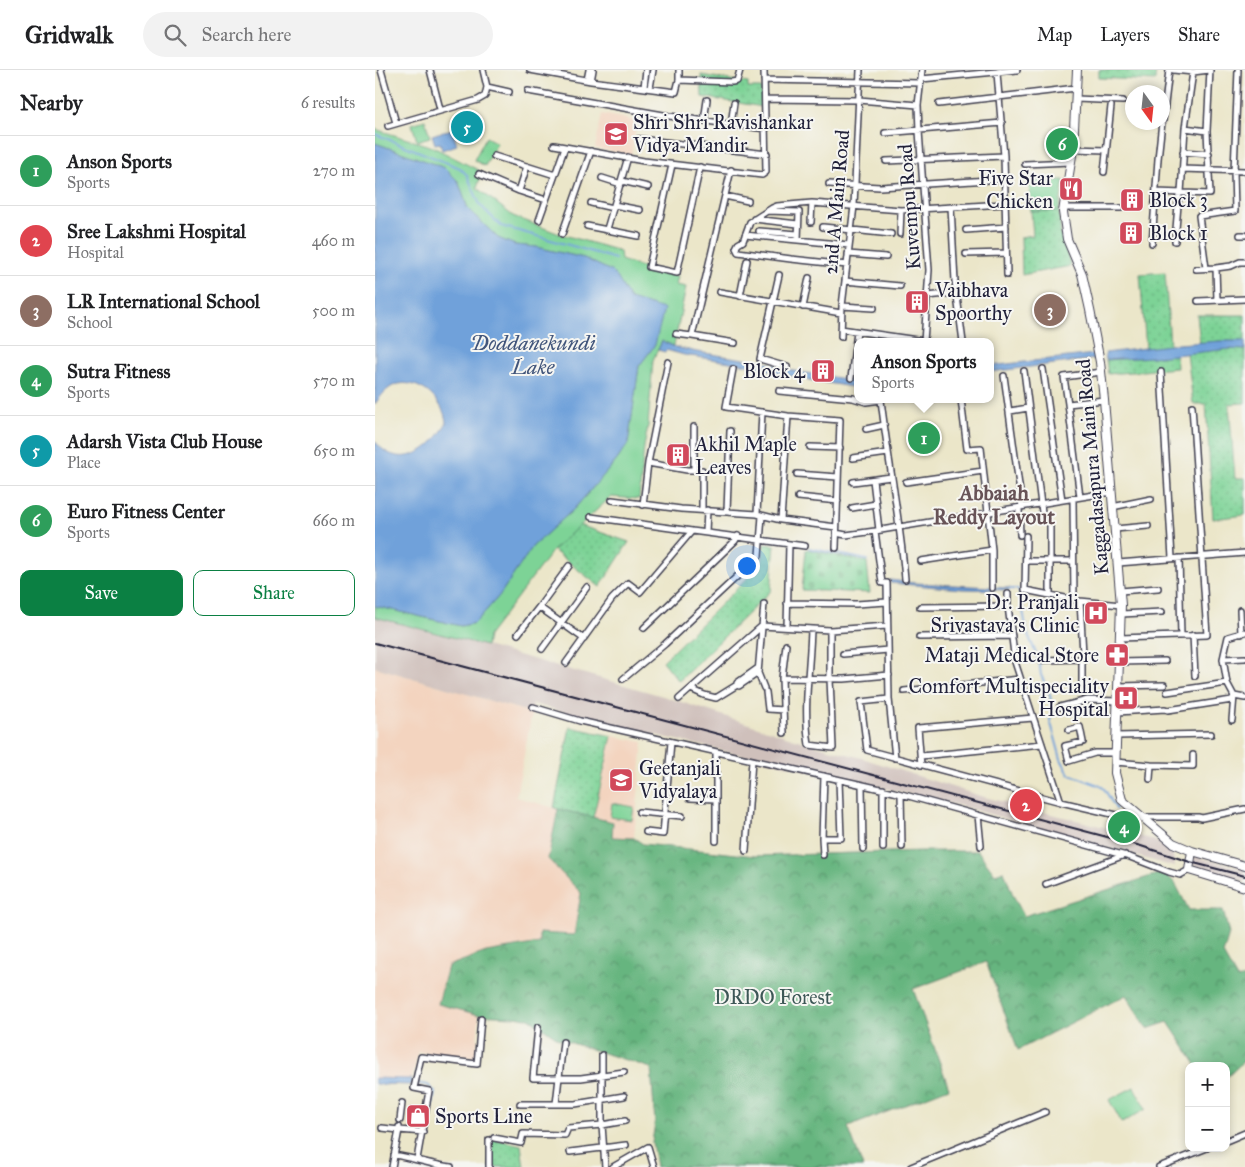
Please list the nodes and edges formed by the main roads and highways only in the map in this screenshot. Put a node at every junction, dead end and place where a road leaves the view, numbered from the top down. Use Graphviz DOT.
graph roads {
  1 [pos="1077,70"];
  2 [pos="1192,851"];
  3 [pos="1245,866"];
  4 [pos="1245,887"];
  1 -- 2 [label="main road, Kaggadasapura Main Road"];
  2 -- 3 [label="main road, Kaggadasapura Main Road"];
  2 -- 4 [label="main road"];
}
